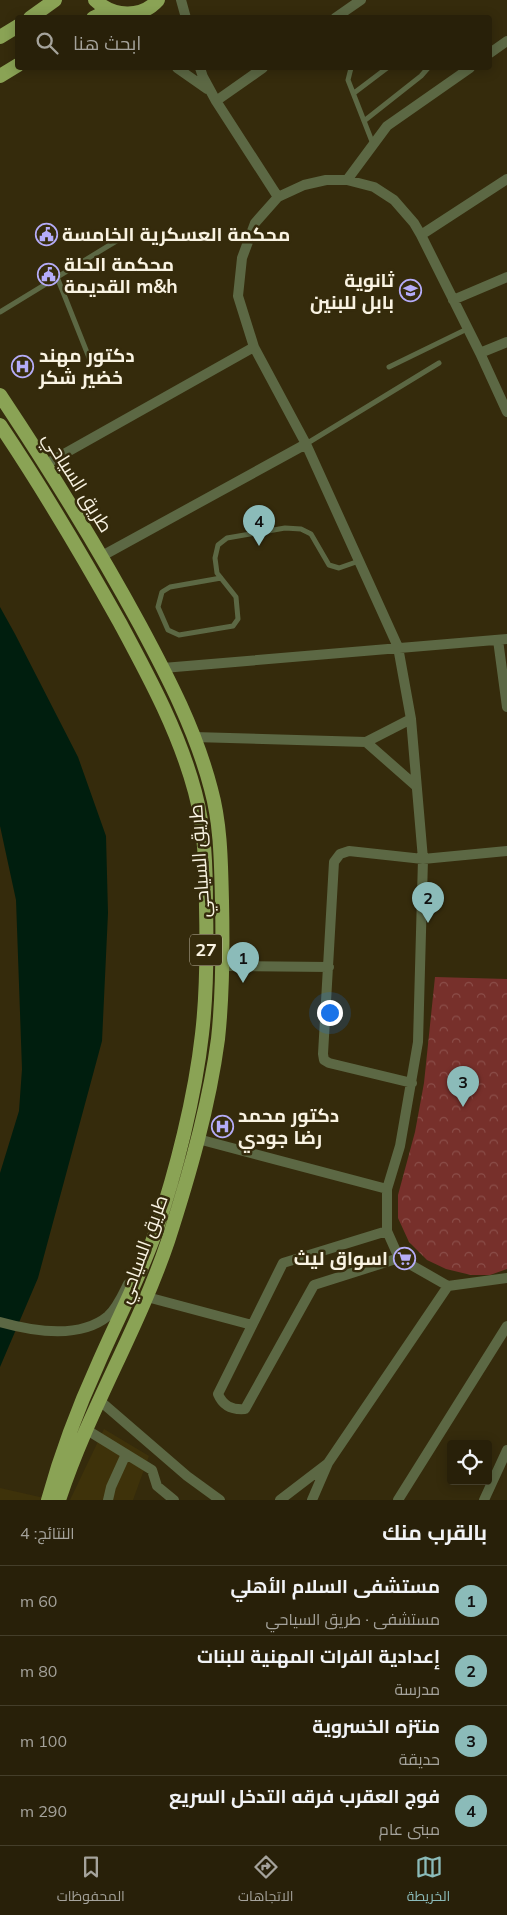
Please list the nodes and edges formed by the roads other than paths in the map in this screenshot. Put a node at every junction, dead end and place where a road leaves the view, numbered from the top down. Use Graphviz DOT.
graph roads {
  1 [pos="55,0"];
  2 [pos="95,0"];
  3 [pos="158,0"];
  4 [pos="180,0"];
  5 [pos="361,0"];
  6 [pos="34,15"];
  7 [pos="106,15"];
  8 [pos="122,15"];
  9 [pos="185,15"];
  10 [pos="339,15"];
  11 [pos="15,28"];
  12 [pos="0,37"];
  13 [pos="507,41"];
  14 [pos="492,52"];
  15 [pos="15,67"];
  16 [pos="180,70"];
  17 [pos="201,70"];
  18 [pos="260,70"];
  19 [pos="350,70"];
  20 [pos="384,70"];
  21 [pos="426,70"];
  22 [pos="467,70"];
  23 [pos="0,76"];
  24 [pos="354,93"];
  25 [pos="214,97"];
  26 [pos="364,121"];
  27 [pos="373,145"];
  28 [pos="507,179"];
  29 [pos="347,180"];
  30 [pos="278,197"];
  31 [pos="421,235"];
  32 [pos="118,240"];
  33 [pos="57,277"];
  34 [pos="507,277"];
  35 [pos="453,300"];
  36 [pos="0,312"];
  37 [pos="468,329"];
  38 [pos="507,342"];
  39 [pos="254,347"];
  40 [pos="480,353"];
  41 [pos="90,360"];
  42 [pos="439,363"];
  43 [pos="389,367"];
  44 [pos="0,396"];
  45 [pos="507,412"];
  46 [pos="0,425"];
  47 [pos="306,444"];
  48 [pos="46,464"];
  49 [pos="80,520"];
  50 [pos="64,526"];
  51 [pos="102,556"];
  52 [pos="360,561"];
  53 [pos="221,578"];
  54 [pos="115,579"];
  55 [pos="100,587"];
  56 [pos="503,639"];
  57 [pos="398,647"];
  58 [pos="163,668"];
  59 [pos="507,707"];
  60 [pos="411,719"];
  61 [pos="194,737"];
  62 [pos="366,742"];
  63 [pos="416,786"];
  64 [pos="215,805"];
  65 [pos="198,808"];
  66 [pos="218,828"];
  67 [pos="202,830"];
  68 [pos="507,851"];
  69 [pos="424,859"];
  70 [pos="222,966"];
  71 [pos="329,968"];
  72 [pos="412,1083"];
  73 [pos="198,1139"];
  74 [pos="387,1189"];
  75 [pos="386,1231"];
  76 [pos="155,1235"];
  77 [pos="399,1258"];
  78 [pos="507,1279"];
  79 [pos="448,1286"];
  80 [pos="146,1297"];
  81 [pos="0,1322"];
  82 [pos="252,1325"];
  83 [pos="507,1326"];
  84 [pos="99,1400"];
  85 [pos="87,1430"];
  86 [pos="507,1450"];
  87 [pos="126,1454"];
  88 [pos="328,1463"];
  89 [pos="48,1500"];
  90 [pos="59,1500"];
  91 [pos="108,1500"];
  92 [pos="174,1500"];
  93 [pos="220,1500"];
  94 [pos="280,1500"];
  95 [pos="312,1500"];
  96 [pos="398,1500"];
  97 [pos="484,1500"];
  1 -- 6 [label="main road"];
  2 -- 7 [label="main road"];
  3 -- 8 [label="main road"];
  4 -- 9 [label="street"];
  5 -- 10 [label="street"];
  11 -- 12 [label="main road"];
  13 -- 14 [label="street"];
  15 -- 23 [label="main road"];
  16 -- 25 [label="street"];
  17 -- 25 [label="street"];
  18 -- 25 [label="street"];
  19 -- 24 [label="lane"];
  20 -- 24 [label="lane"];
  21 -- 26 [label="lane"];
  22 -- 27 [label="street"];
  24 -- 26 [label="lane"];
  25 -- 30 [label="street"];
  26 -- 27 [label="lane"];
  27 -- 29 [label="street"];
  28 -- 31 [label="street"];
  29 -- 30 [label="street"];
  29 -- 31 [label="street"];
  30 -- 39 [label="street"];
  31 -- 35 [label="street"];
  32 -- 33 [label="lane"];
  33 -- 36 [label="lane"];
  33 -- 41 [label="lane"];
  34 -- 35 [label="street"];
  35 -- 37 [label="street"];
  37 -- 40 [label="street"];
  37 -- 43 [label="lane"];
  38 -- 40 [label="street"];
  39 -- 47 [label="street"];
  39 -- 48 [label="street"];
  40 -- 45 [label="street"];
  42 -- 47 [label="lane"];
  44 -- 48 [label="main road, طريق السياحي / 27"];
  46 -- 50 [label="main road, طريق السياحي / 27"];
  47 -- 51 [label="street"];
  47 -- 52 [label="street"];
  48 -- 49 [label="main road, طريق السياحي / 27"];
  49 -- 50 [label="main road"];
  49 -- 51 [label="main road, طريق السياحي / 27"];
  50 -- 55 [label="main road, طريق السياحي / 27"];
  51 -- 54 [label="main road, طريق السياحي / 27"];
  52 -- 53 [label="lane"];
  52 -- 57 [label="street"];
  53 -- 53 [label="lane"];
  54 -- 55 [label="main road"];
  54 -- 58 [label="main road, طريق السياحي / 27"];
  55 -- 65 [label="main road, طريق السياحي / 27"];
  56 -- 57 [label="street"];
  56 -- 59 [label="street"];
  57 -- 58 [label="street"];
  57 -- 60 [label="street"];
  58 -- 61 [label="main road, طريق السياحي / 27"];
  60 -- 62 [label="street"];
  60 -- 63 [label="street"];
  61 -- 62 [label="street"];
  61 -- 64 [label="main road, طريق السياحي / 27"];
  62 -- 63 [label="street"];
  63 -- 69 [label="street"];
  64 -- 65 [label="main road"];
  64 -- 66 [label="main road, طريق السياحي / 27"];
  65 -- 67 [label="main road, طريق السياحي / 27"];
  66 -- 67 [label="main road"];
  66 -- 70 [label="main road, طريق السياحي / 27"];
  67 -- 76 [label="main road, طريق السياحي / 27"];
  68 -- 69 [label="street"];
  69 -- 71 [label="street"];
  69 -- 72 [label="street"];
  70 -- 71 [label="street"];
  70 -- 73 [label="main road, طريق السياحي / 27"];
  71 -- 72 [label="street"];
  72 -- 74 [label="street"];
  73 -- 74 [label="street"];
  73 -- 80 [label="main road, طريق السياحي / 27"];
  74 -- 75 [label="street"];
  75 -- 77 [label="street"];
  75 -- 82 [label="street"];
  76 -- 81 [label="street"];
  76 -- 89 [label="main road, طريق السياحي / 27"];
  77 -- 79 [label="street"];
  77 -- 82 [label="street"];
  78 -- 79 [label="street"];
  79 -- 88 [label="street"];
  80 -- 82 [label="street"];
  80 -- 84 [label="main road, طريق السياحي / 27"];
  83 -- 96 [label="street"];
  84 -- 85 [label="main road, طريق السياحي / 27"];
  84 -- 93 [label="street"];
  85 -- 87 [label="street"];
  85 -- 90 [label="main road, طريق السياحي / 27"];
  86 -- 97 [label="street"];
  87 -- 91 [label="street"];
  87 -- 92 [label="street"];
  88 -- 94 [label="street"];
  88 -- 95 [label="street"];
}
